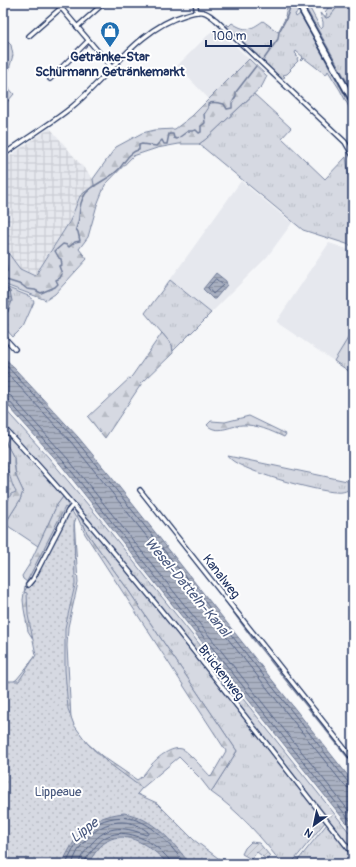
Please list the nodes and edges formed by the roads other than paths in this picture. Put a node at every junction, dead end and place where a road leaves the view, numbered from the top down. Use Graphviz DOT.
graph roads {
  1 [pos="57,3"];
  2 [pos="104,3"];
  3 [pos="195,3"];
  4 [pos="298,3"];
  5 [pos="61,8"];
  6 [pos="197,12"];
  7 [pos="77,27"];
  8 [pos="29,36"];
  9 [pos="88,41"];
  10 [pos="112,68"];
  11 [pos="50,79"];
  12 [pos="353,101"];
  13 [pos="3,155"];
  14 [pos="353,156"];
  15 [pos="3,336"];
  16 [pos="15,349"];
  17 [pos="3,427"];
  18 [pos="140,490"];
  19 [pos="73,505"];
  20 [pos="28,586"];
  21 [pos="353,759"];
  22 [pos="353,854"];
  1 -- 5 [label="street"];
  2 -- 7 [label="street"];
  3 -- 6 [label="street"];
  4 -- 12 [label="main road"];
  5 -- 7 [label="street"];
  5 -- 8 [label="street"];
  6 -- 10 [label="street"];
  6 -- 14 [label="street"];
  7 -- 9 [label="street"];
  9 -- 10 [label="street"];
  9 -- 11 [label="street"];
  10 -- 13 [label="street"];
  15 -- 16 [label="street"];
  17 -- 19 [label="street, Brückenweg"];
  18 -- 21 [label="street, Kanalweg"];
  19 -- 20 [label="street"];
  19 -- 22 [label="street, Brückenweg"];
}
